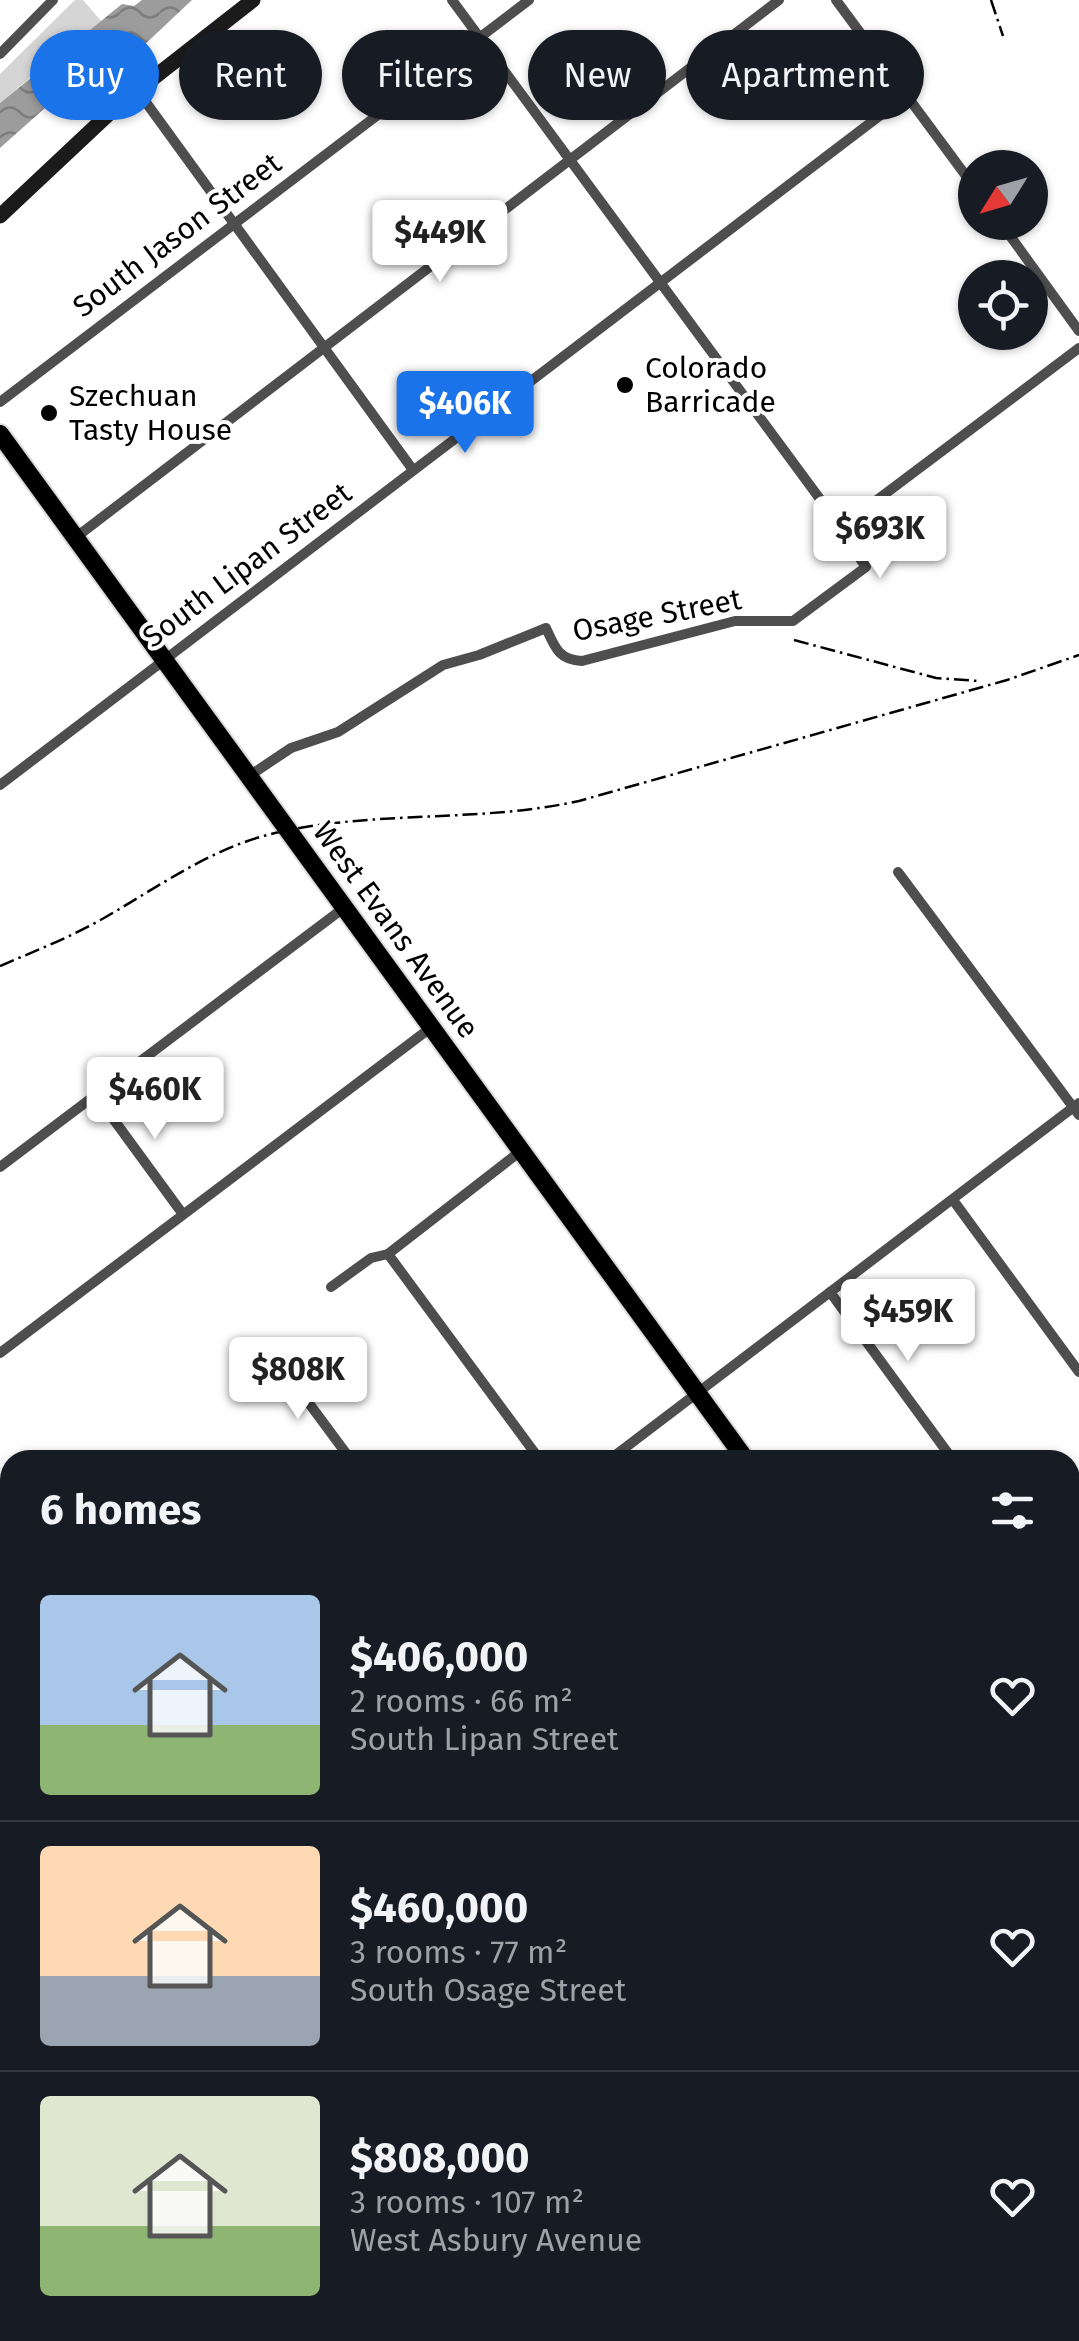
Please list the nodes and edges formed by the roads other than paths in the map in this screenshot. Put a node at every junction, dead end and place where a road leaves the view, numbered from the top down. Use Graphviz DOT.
graph roads {
  1 [pos="53,0"];
  2 [pos="253,0"];
  3 [pos="452,0"];
  4 [pos="529,0"];
  5 [pos="779,0"];
  6 [pos="836,0"];
  7 [pos="475,30"];
  8 [pos="489,30"];
  9 [pos="858,30"];
  10 [pos="0,54"];
  11 [pos="159,72"];
  12 [pos="508,75"];
  13 [pos="924,118"];
  14 [pos="104,120"];
  15 [pos="158,120"];
  16 [pos="371,120"];
  17 [pos="874,120"];
  18 [pos="570,160"];
  19 [pos="958,165"];
  20 [pos="0,216"];
  21 [pos="234,224"];
  22 [pos="1013,240"];
  23 [pos="660,284"];
  24 [pos="1079,330"];
  25 [pos="1079,348"];
  26 [pos="324,349"];
  27 [pos="0,402"];
  28 [pos="0,434"];
  29 [pos="414,470"];
  30 [pos="829,514"];
  31 [pos="75,538"];
  32 [pos="164,659"];
  33 [pos="250,776"];
  34 [pos="0,785"];
  35 [pos="898,872"];
  36 [pos="345,907"];
  37 [pos="433,1026"];
  38 [pos="96,1094"];
  39 [pos="1077,1108"];
  40 [pos="522,1150"];
  41 [pos="0,1167"];
  42 [pos="953,1200"];
  43 [pos="182,1213"];
  44 [pos="388,1254"];
  45 [pos="331,1287"];
  46 [pos="830,1292"];
  47 [pos="0,1353"];
  48 [pos="278,1360"];
  49 [pos="1079,1372"];
  50 [pos="696,1393"];
  51 [pos="344,1450"];
  52 [pos="533,1450"];
  53 [pos="622,1450"];
  54 [pos="739,1450"];
  55 [pos="946,1450"];
  1 -- 10 [label="street"];
  2 -- 11 [label="street"];
  3 -- 7 [label="street"];
  4 -- 8 [label="street, South Jason Street"];
  5 -- 18 [label="street"];
  6 -- 9 [label="street"];
  12 -- 18 [label="street"];
  13 -- 19 [label="street"];
  14 -- 20 [label="street"];
  15 -- 21 [label="street"];
  16 -- 21 [label="street, South Jason Street"];
  17 -- 23 [label="street, South Lipan Street"];
  18 -- 23 [label="street"];
  18 -- 26 [label="street"];
  21 -- 26 [label="street"];
  21 -- 27 [label="street, South Jason Street"];
  22 -- 24 [label="street"];
  23 -- 29 [label="street, South Lipan Street"];
  23 -- 30 [label="street"];
  25 -- 30 [label="street"];
  26 -- 29 [label="street"];
  26 -- 31 [label="street"];
  28 -- 31 [label="main road, West Evans Avenue"];
  29 -- 32 [label="street, South Lipan Street"];
  30 -- 33 [label="street, Osage Street"];
  31 -- 32 [label="main road, West Evans Avenue"];
  32 -- 33 [label="main road, West Evans Avenue"];
  32 -- 34 [label="street, South Lipan Street"];
  33 -- 36 [label="main road, West Evans Avenue"];
  35 -- 39 [label="street"];
  36 -- 37 [label="main road, West Evans Avenue"];
  36 -- 38 [label="street"];
  37 -- 40 [label="main road, West Evans Avenue"];
  37 -- 43 [label="street"];
  38 -- 41 [label="street"];
  38 -- 43 [label="street"];
  39 -- 42 [label="street"];
  40 -- 44 [label="street"];
  40 -- 50 [label="main road, West Evans Avenue"];
  42 -- 46 [label="street"];
  42 -- 49 [label="street"];
  43 -- 47 [label="street"];
  44 -- 45 [label="street"];
  44 -- 52 [label="street"];
  46 -- 50 [label="street"];
  46 -- 55 [label="street"];
  48 -- 51 [label="street"];
  50 -- 53 [label="street"];
  50 -- 54 [label="main road, West Evans Avenue"];
}
